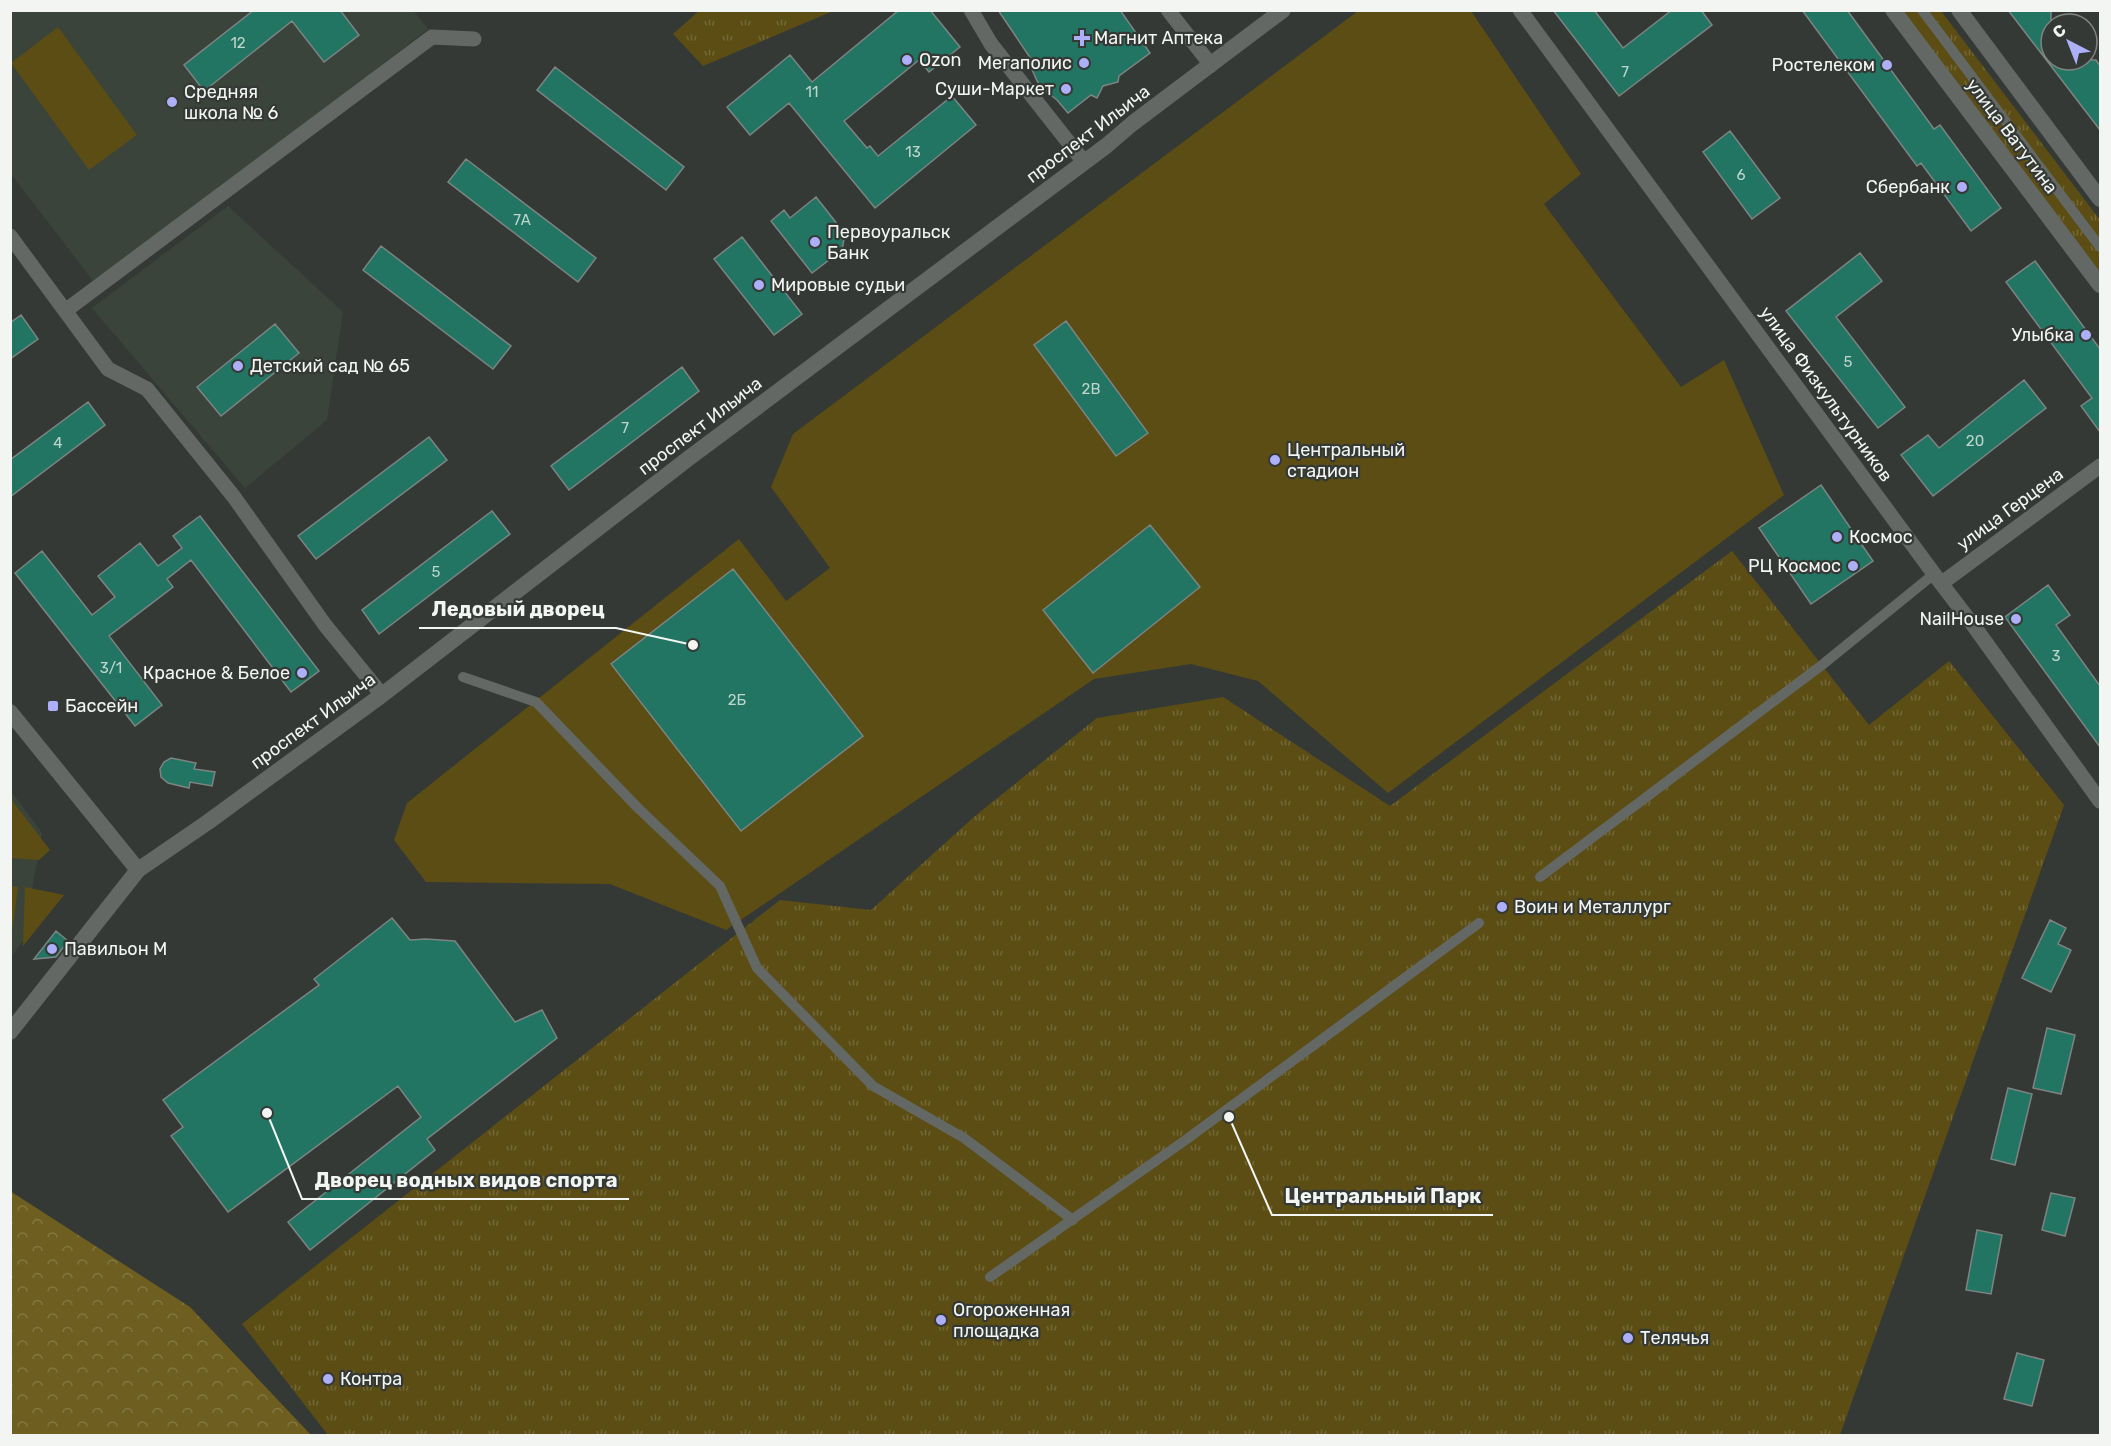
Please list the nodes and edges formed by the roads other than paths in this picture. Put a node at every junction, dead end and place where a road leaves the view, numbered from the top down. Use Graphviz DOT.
graph roads {
  1 [pos="971,10"];
  2 [pos="1168,10"];
  3 [pos="1282,10"];
  4 [pos="1520,10"];
  5 [pos="1893,10"];
  6 [pos="1922,10"];
  7 [pos="1959,10"];
  8 [pos="474,39"];
  9 [pos="1211,65"];
  10 [pos="1084,162"];
  11 [pos="2100,199"];
  12 [pos="10,236"];
  13 [pos="2100,247"];
  14 [pos="2100,285"];
  15 [pos="65,311"];
  16 [pos="2100,466"];
  17 [pos="1938,579"];
  18 [pos="463,677"];
  19 [pos="382,695"];
  20 [pos="10,712"];
  21 [pos="2100,801"];
  22 [pos="138,870"];
  23 [pos="1540,878"];
  24 [pos="1479,923"];
  25 [pos="10,1032"];
  26 [pos="1073,1220"];
  27 [pos="990,1276"];
  1 -- 10 [label="street"];
  2 -- 9 [label="street"];
  3 -- 9 [label="main road, проспект Ильича"];
  4 -- 17 [label="street, улица Физкультурников"];
  5 -- 14 [label="main road, улица Ватутина"];
  6 -- 13 [label="street"];
  7 -- 11 [label="main road, улица Ватутина"];
  8 -- 15 [label="street"];
  9 -- 10 [label="main road, проспект Ильича"];
  10 -- 19 [label="main road, проспект Ильича"];
  12 -- 15 [label="street"];
  15 -- 19 [label="street"];
  16 -- 17 [label="street, улица Герцена"];
  17 -- 21 [label="street, улица Физкультурников"];
  17 -- 23 [label="street"];
  18 -- 26 [label="street"];
  19 -- 22 [label="main road, проспект Ильича"];
  20 -- 22 [label="main road"];
  22 -- 25 [label="main road, проспект Ильича"];
  24 -- 26 [label="street"];
  26 -- 27 [label="street"];
}
